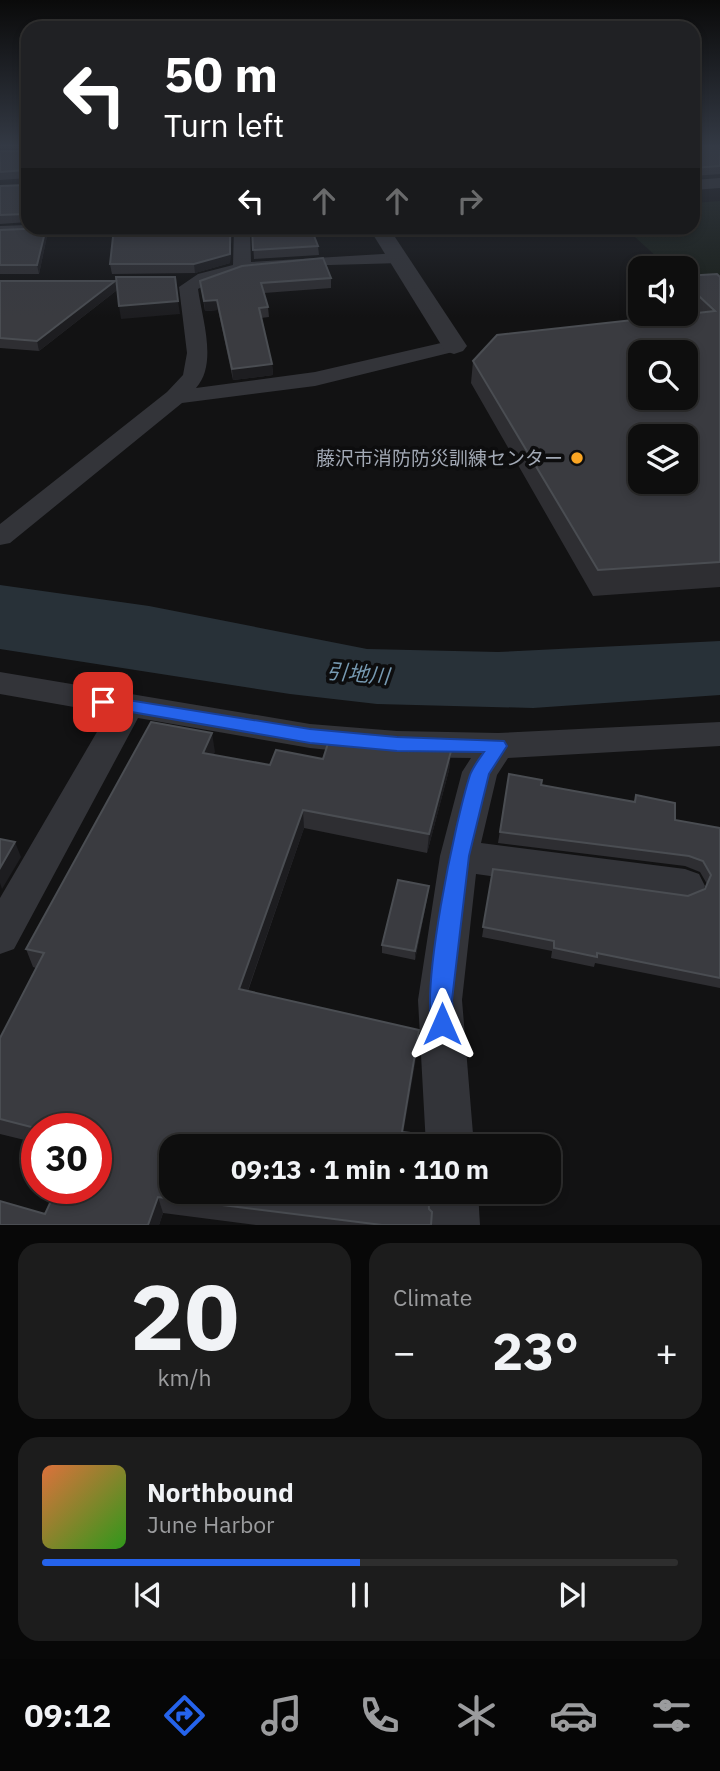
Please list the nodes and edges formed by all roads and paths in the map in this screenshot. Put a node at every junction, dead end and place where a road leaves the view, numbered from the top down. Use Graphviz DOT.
graph roads {
  1 [pos="21,230"];
  2 [pos="0,231"];
  3 [pos="242,235"];
  4 [pos="384,235"];
  5 [pos="399,258"];
  6 [pos="242,268"];
  7 [pos="169,281"];
  8 [pos="194,281"];
  9 [pos="454,346"];
  10 [pos="175,397"];
  11 [pos="0,537"];
  12 [pos="0,683"];
  13 [pos="128,707"];
  14 [pos="720,734"];
  15 [pos="498,746"];
  16 [pos="459,856"];
  17 [pos="685,886"];
  18 [pos="0,936"];
  19 [pos="449,1134"];
  20 [pos="454,1204"];
  21 [pos="455,1225"];
  1 -- 2 [label="street"];
  3 -- 6 [label="street"];
  4 -- 5 [label="street"];
  5 -- 6 [label="street"];
  5 -- 9 [label="street"];
  6 -- 8 [label="street"];
  7 -- 8 [label="street"];
  8 -- 10 [label="street"];
  9 -- 10 [label="street"];
  10 -- 11 [label="street"];
  12 -- 13 [label="street"];
  13 -- 15 [label="street"];
  13 -- 18 [label="street"];
  14 -- 15 [label="street"];
  15 -- 16 [label="street"];
  16 -- 17 [label="street"];
  16 -- 19 [label="street"];
  20 -- 21 [label="street"];
}
